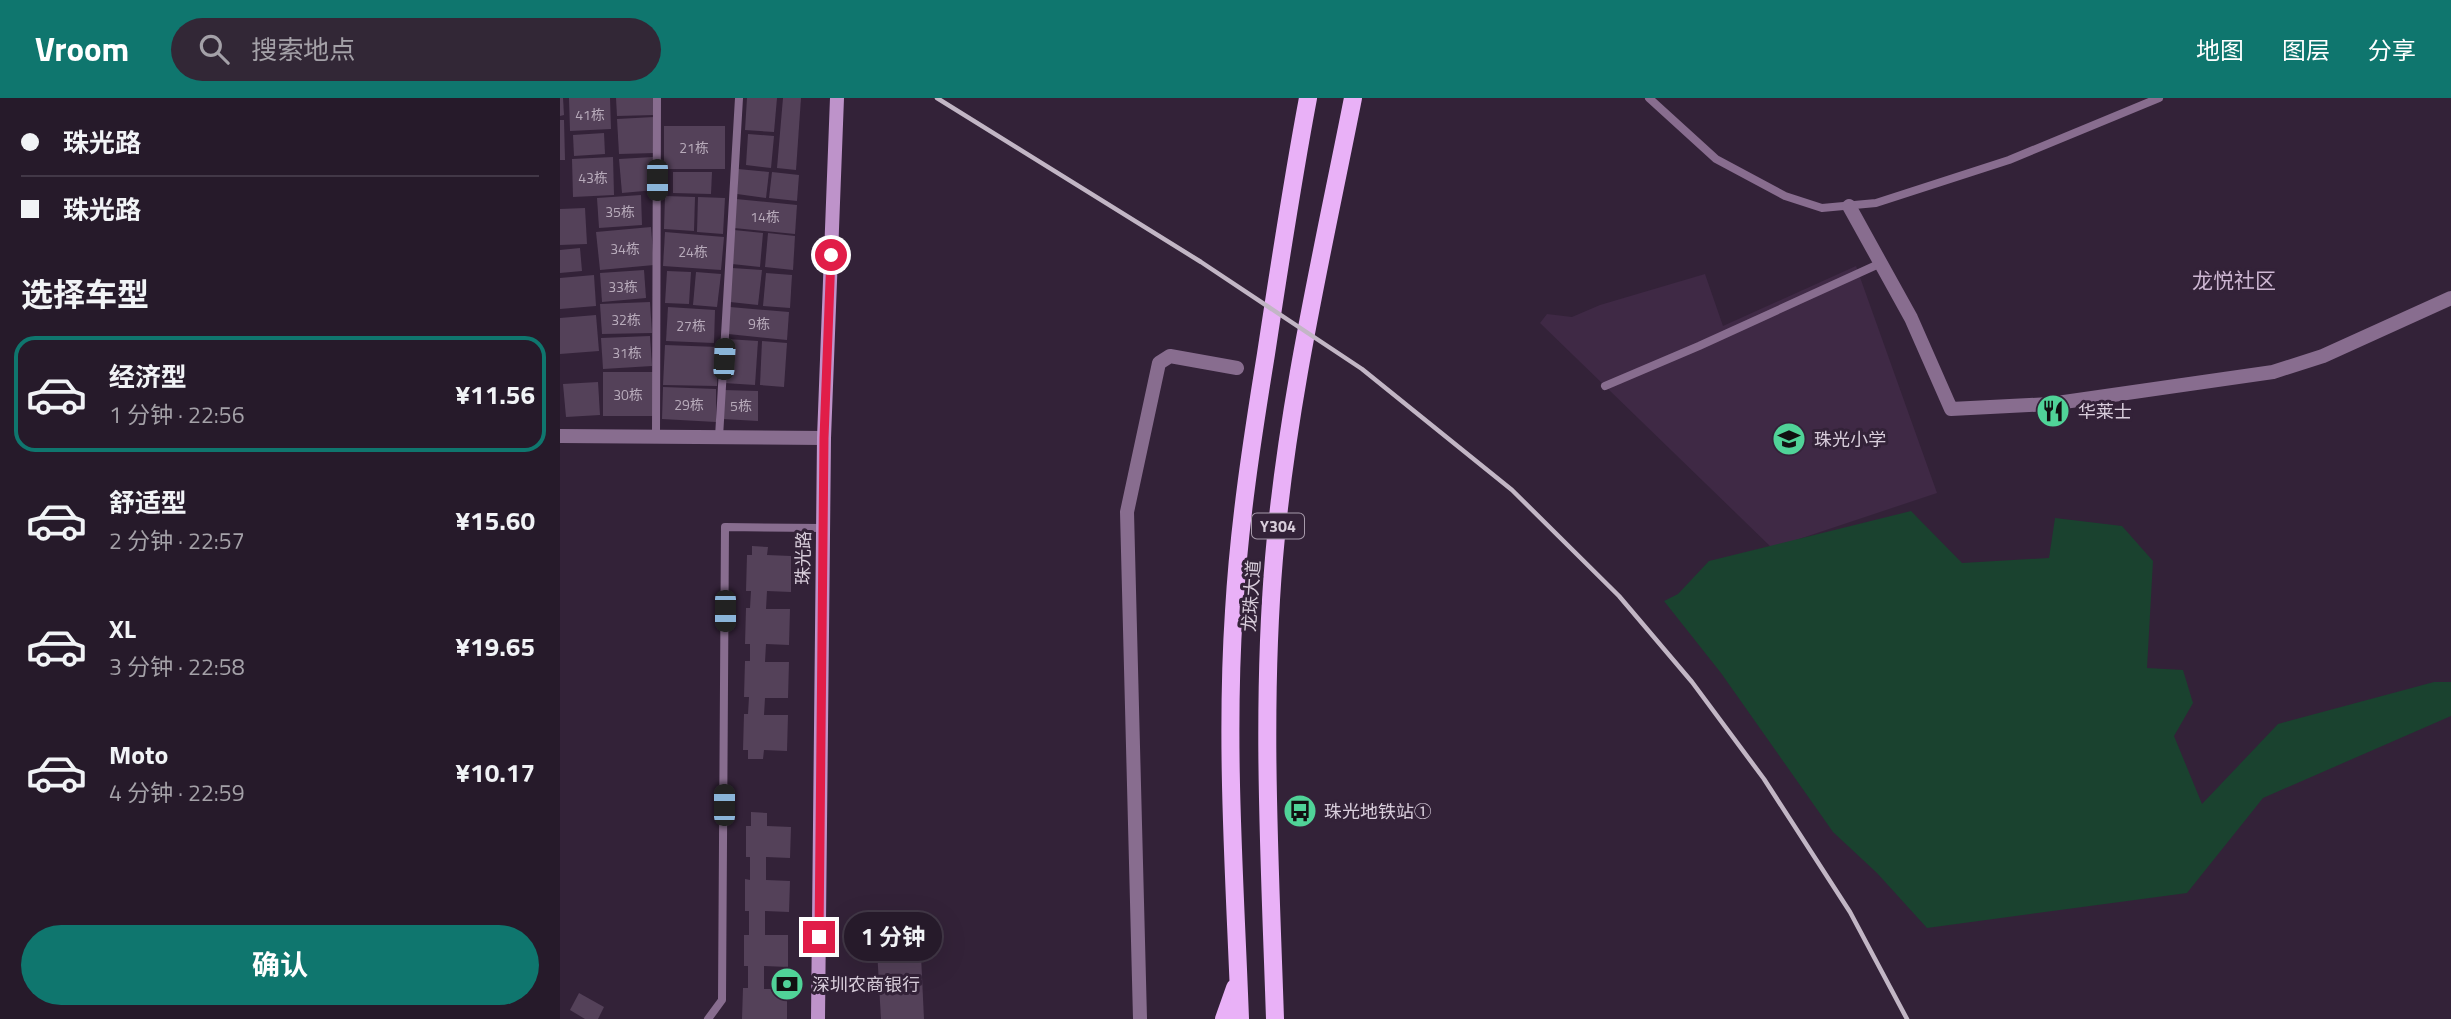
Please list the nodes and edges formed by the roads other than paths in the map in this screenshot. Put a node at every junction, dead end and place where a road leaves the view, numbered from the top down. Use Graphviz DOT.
graph roads {
  1 [pos="657,98"];
  2 [pos="739,98"];
  3 [pos="837,98"];
  4 [pos="1308,98"];
  5 [pos="1649,98"];
  6 [pos="2160,98"];
  7 [pos="1353,100"];
  8 [pos="1849,206"];
  9 [pos="1881,263"];
  10 [pos="2451,298"];
  11 [pos="1237,368"];
  12 [pos="1605,386"];
  13 [pos="560,436"];
  14 [pos="656,436"];
  15 [pos="719,437"];
  16 [pos="824,438"];
  17 [pos="822,528"];
  18 [pos="1238,974"];
  19 [pos="708,1019"];
  20 [pos="818,1019"];
  21 [pos="1140,1019"];
  22 [pos="1224,1019"];
  23 [pos="1240,1019"];
  24 [pos="1275,1019"];
  1 -- 14 [label="lane"];
  2 -- 15 [label="lane"];
  3 -- 16 [label="main road, 珠光路"];
  4 -- 18 [label="main road, 龙珠大道"];
  5 -- 8 [label="lane"];
  6 -- 8 [label="lane"];
  7 -- 24 [label="main road, 龙珠大道 / Y304"];
  8 -- 9 [label="street"];
  9 -- 10 [label="street"];
  9 -- 12 [label="lane"];
  11 -- 21 [label="street"];
  13 -- 14 [label="street"];
  14 -- 15 [label="street"];
  15 -- 16 [label="street"];
  16 -- 17 [label="main road, 珠光路"];
  17 -- 19 [label="lane"];
  17 -- 20 [label="main road, 珠光路"];
  18 -- 22 [label="main road"];
  18 -- 23 [label="main road, 龙珠大道"];
}
